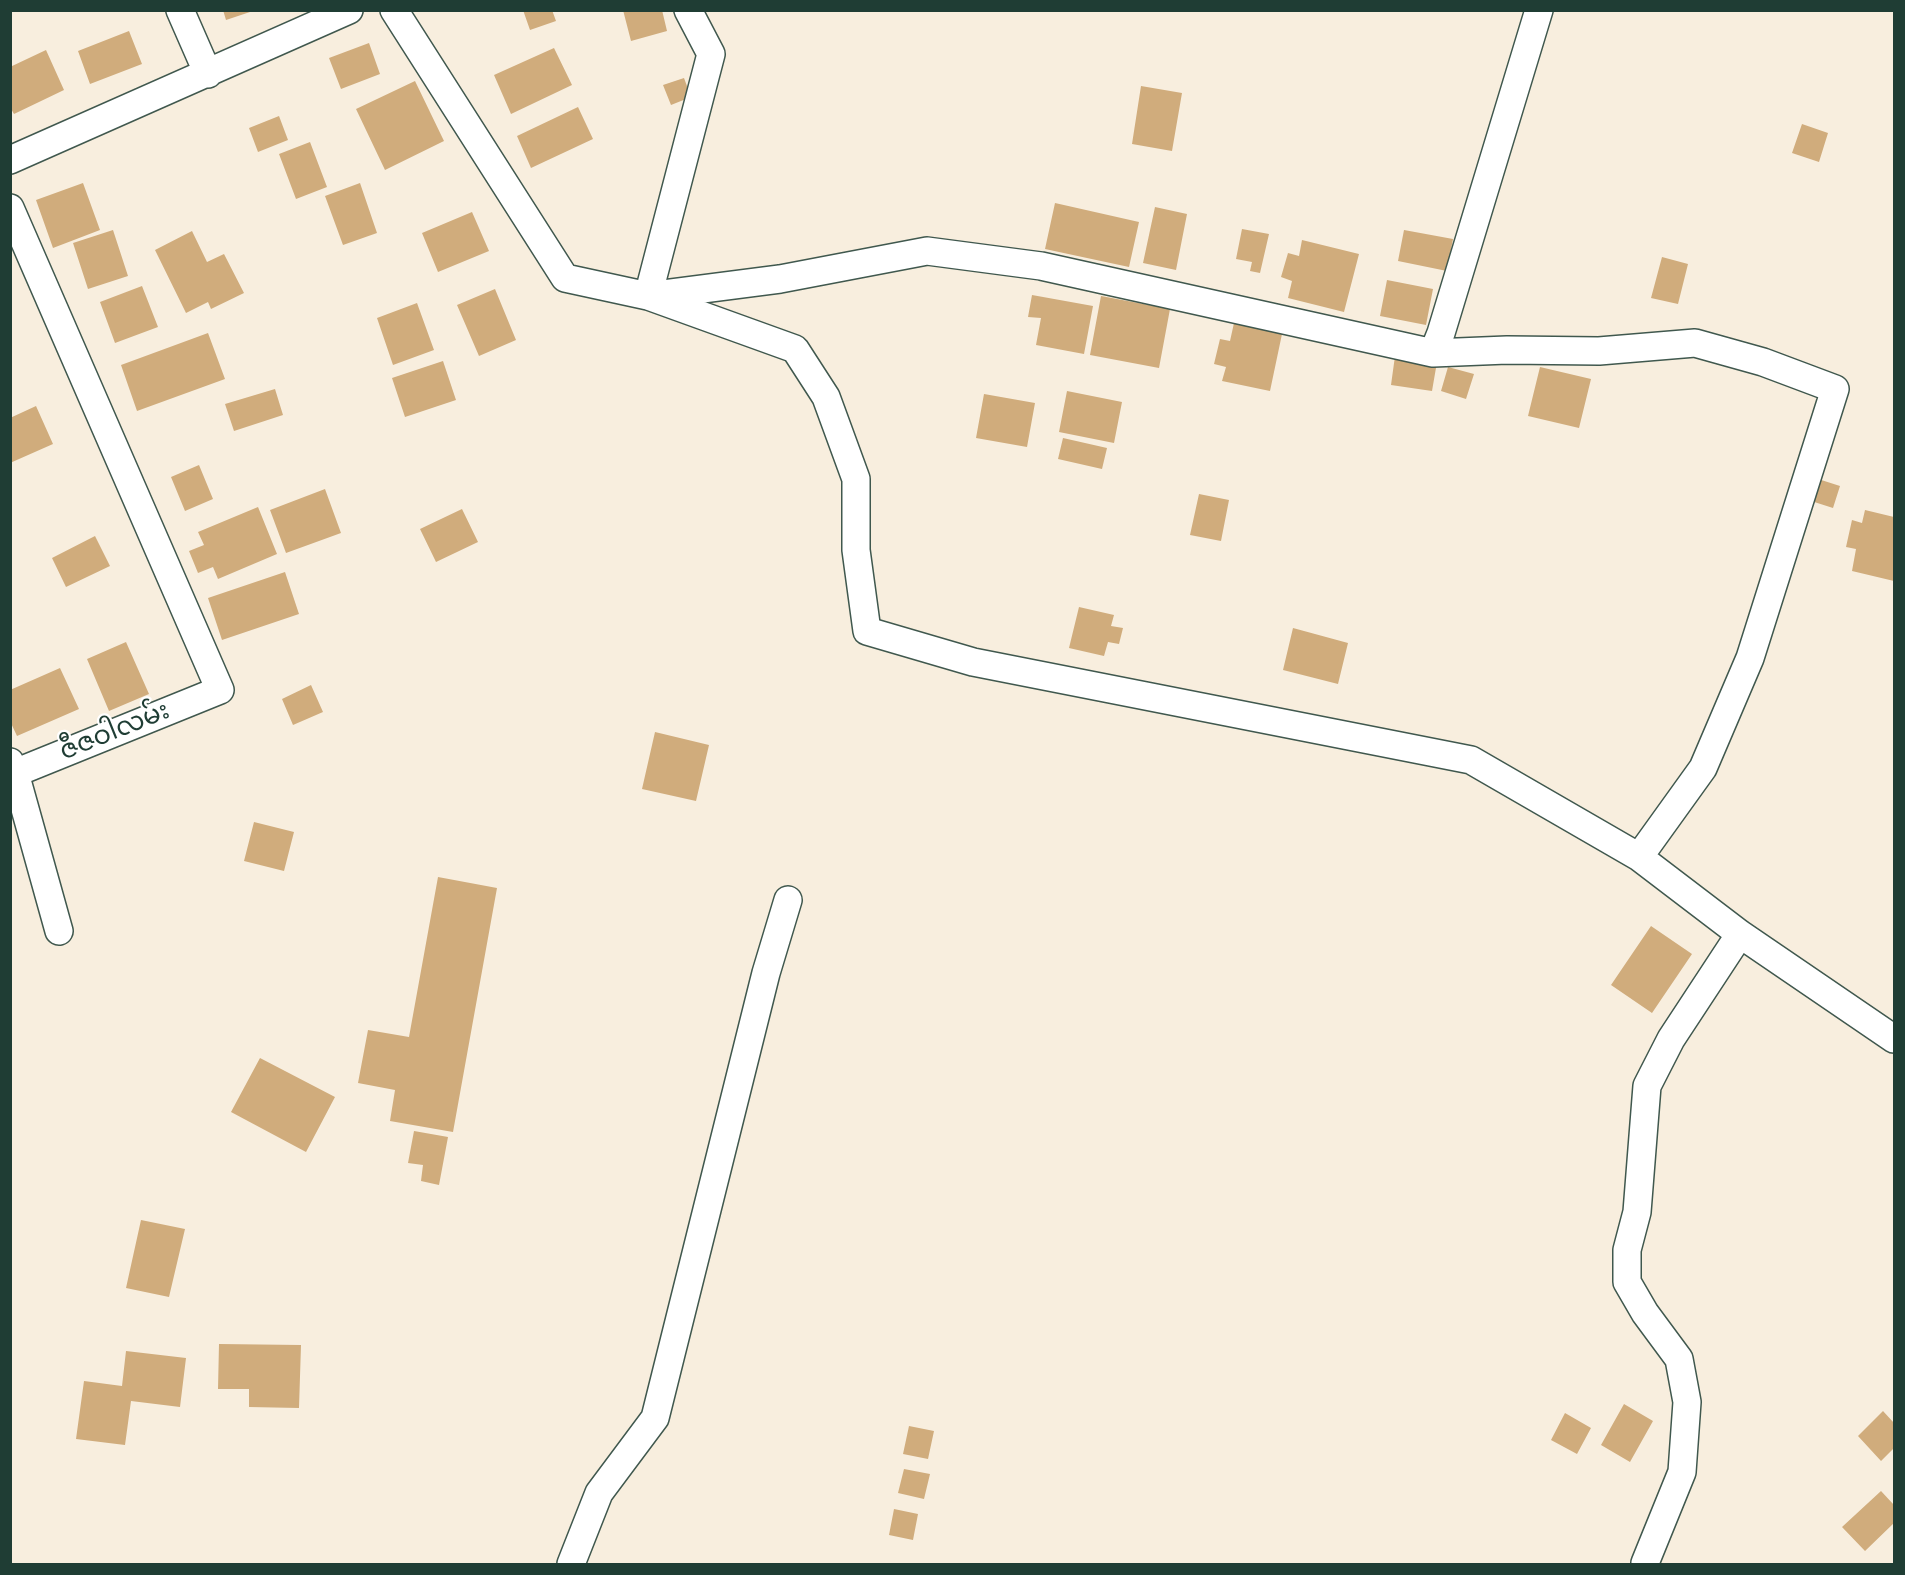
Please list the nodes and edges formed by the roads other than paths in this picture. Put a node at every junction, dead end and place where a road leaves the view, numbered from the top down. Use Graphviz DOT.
graph roads {
  1 [pos="180,10"];
  2 [pos="349,10"];
  3 [pos="394,10"];
  4 [pos="688,10"];
  5 [pos="1539,10"];
  6 [pos="208,74"];
  7 [pos="10,160"];
  8 [pos="10,208"];
  9 [pos="648,296"];
  10 [pos="1433,353"];
  11 [pos="12,770"];
  12 [pos="1639,857"];
  13 [pos="788,900"];
  14 [pos="59,931"];
  15 [pos="1740,934"];
  16 [pos="1894,1039"];
  17 [pos="1645,1563"];
  18 [pos="571,1564"];
  1 -- 6 [label="street"];
  2 -- 6 [label="street"];
  3 -- 9 [label="street"];
  4 -- 9 [label="street"];
  5 -- 10 [label="street"];
  6 -- 7 [label="street"];
  8 -- 11 [label="street, ဇီဇဝါလမ်း"];
  9 -- 10 [label="street"];
  9 -- 12 [label="street"];
  10 -- 12 [label="street"];
  11 -- 14 [label="street"];
  12 -- 15 [label="street"];
  13 -- 18 [label="street"];
  15 -- 16 [label="street"];
  15 -- 17 [label="street"];
}
